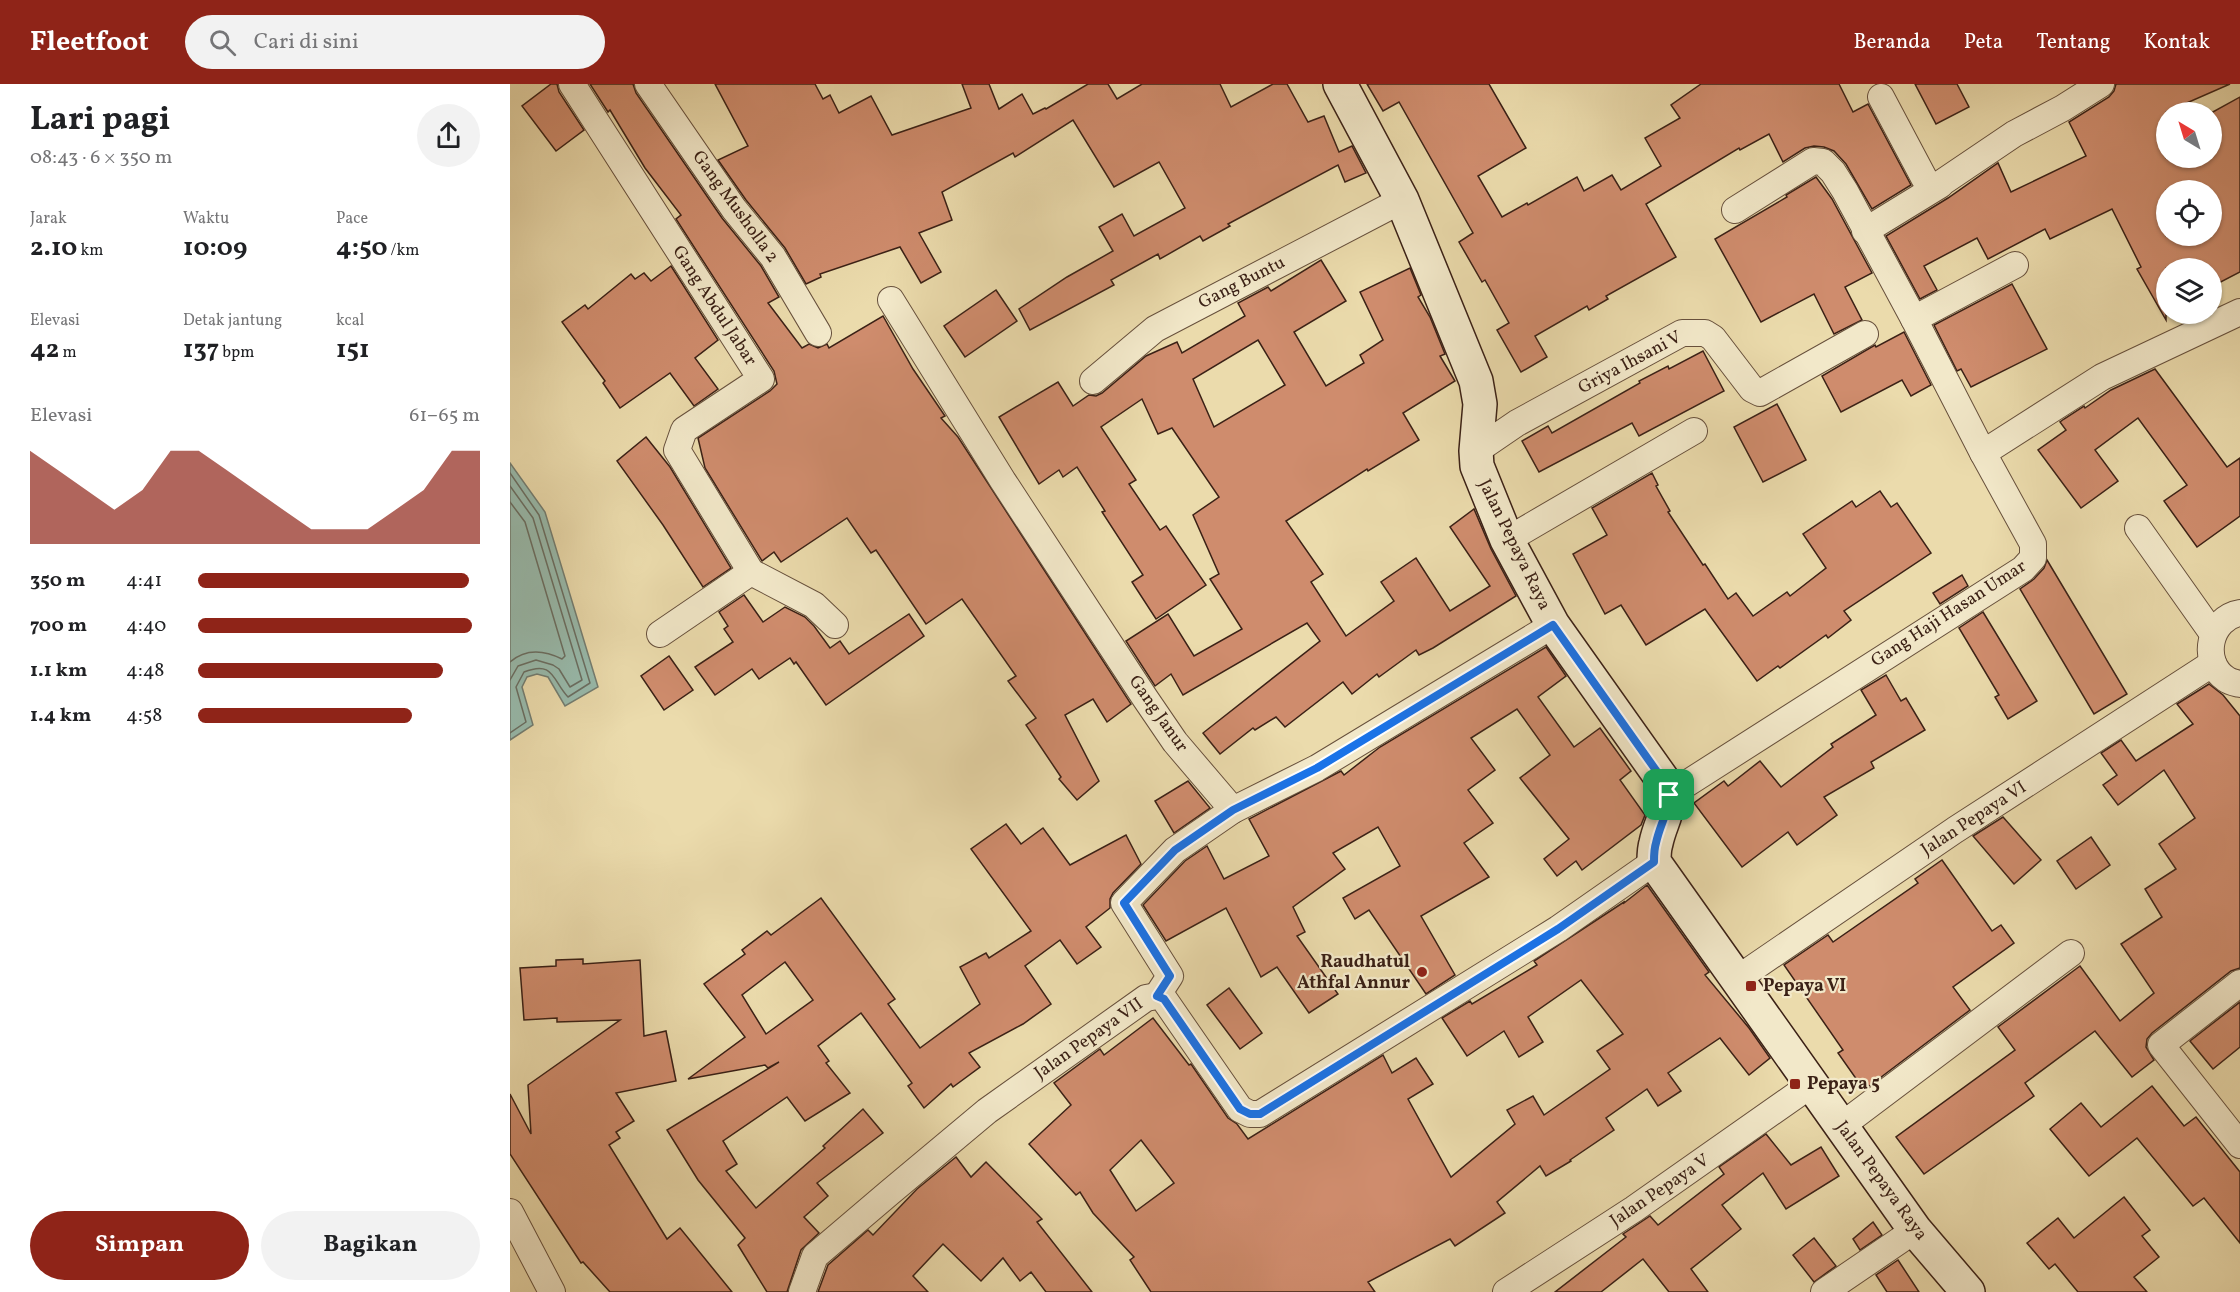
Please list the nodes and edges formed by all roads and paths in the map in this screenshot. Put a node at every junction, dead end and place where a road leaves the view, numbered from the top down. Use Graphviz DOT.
graph roads {
  1 [pos="572,84"];
  2 [pos="648,84"];
  3 [pos="1340,84"];
  4 [pos="2101,84"];
  5 [pos="1881,97"];
  6 [pos="1940,185"];
  7 [pos="1402,200"];
  8 [pos="1735,210"];
  9 [pos="1865,231"];
  10 [pos="2015,265"];
  11 [pos="891,300"];
  12 [pos="2240,312"];
  13 [pos="1914,319"];
  14 [pos="818,333"];
  15 [pos="1865,334"];
  16 [pos="1093,381"];
  17 [pos="1694,431"];
  18 [pos="1476,451"];
  19 [pos="1983,453"];
  20 [pos="2138,528"];
  21 [pos="1508,540"];
  22 [pos="751,572"];
  23 [pos="2240,613"];
  24 [pos="836,625"];
  25 [pos="1553,625"];
  26 [pos="660,634"];
  27 [pos="2213,634"];
  28 [pos="2213,663"];
  29 [pos="2240,684"];
  30 [pos="1669,795"];
  31 [pos="1233,810"];
  32 [pos="1654,862"];
  33 [pos="2071,953"];
  34 [pos="1737,979"];
  35 [pos="2240,983"];
  36 [pos="1157,996"];
  37 [pos="1812,1084"];
  38 [pos="1841,1126"];
  39 [pos="2240,1145"];
  40 [pos="510,1212"];
  41 [pos="1915,1230"];
  42 [pos="552,1292"];
  43 [pos="802,1292"];
  44 [pos="1506,1292"];
  45 [pos="1824,1292"];
  46 [pos="1968,1292"];
  1 -- 22 [label="street, Gang Abdul Jabar"];
  2 -- 14 [label="street, Gang Musholla 2"];
  3 -- 7 [label="street, Jalan Pepaya Raya"];
  4 -- 6 [label="street"];
  5 -- 6 [label="street"];
  6 -- 9 [label="street"];
  7 -- 16 [label="street, Gang Buntu"];
  7 -- 18 [label="street, Jalan Pepaya Raya"];
  8 -- 9 [label="street"];
  9 -- 13 [label="street"];
  10 -- 13 [label="street"];
  11 -- 31 [label="street, Gang Janur"];
  12 -- 19 [label="street"];
  13 -- 19 [label="street"];
  15 -- 18 [label="street, Griya Ihsani V"];
  17 -- 21 [label="street"];
  18 -- 21 [label="street, Jalan Pepaya Raya"];
  19 -- 30 [label="street, Gang Haji Hasan Umar"];
  20 -- 27 [label="street"];
  21 -- 25 [label="street, Jalan Pepaya Raya"];
  22 -- 24 [label="street"];
  22 -- 26 [label="street"];
  23 -- 27 [label="street"];
  25 -- 30 [label="street, Jalan Pepaya Raya"];
  25 -- 31 [label="street"];
  27 -- 28 [label="street"];
  28 -- 29 [label="street"];
  28 -- 34 [label="street, Jalan Pepaya VI"];
  30 -- 32 [label="street"];
  31 -- 36 [label="street"];
  32 -- 34 [label="street, Jalan Pepaya Raya"];
  32 -- 36 [label="street, Jalan Pepaya VII"];
  33 -- 38 [label="street"];
  34 -- 37 [label="street, Jalan Pepaya Raya"];
  35 -- 39 [label="street"];
  36 -- 43 [label="street, Jalan Pepaya VII"];
  37 -- 38 [label="street, Jalan Pepaya Raya"];
  37 -- 44 [label="street, Jalan Pepaya V"];
  38 -- 41 [label="street, Jalan Pepaya Raya"];
  40 -- 42 [label="street"];
  41 -- 45 [label="street"];
  41 -- 46 [label="street, Jalan Pepaya Raya"];
}
